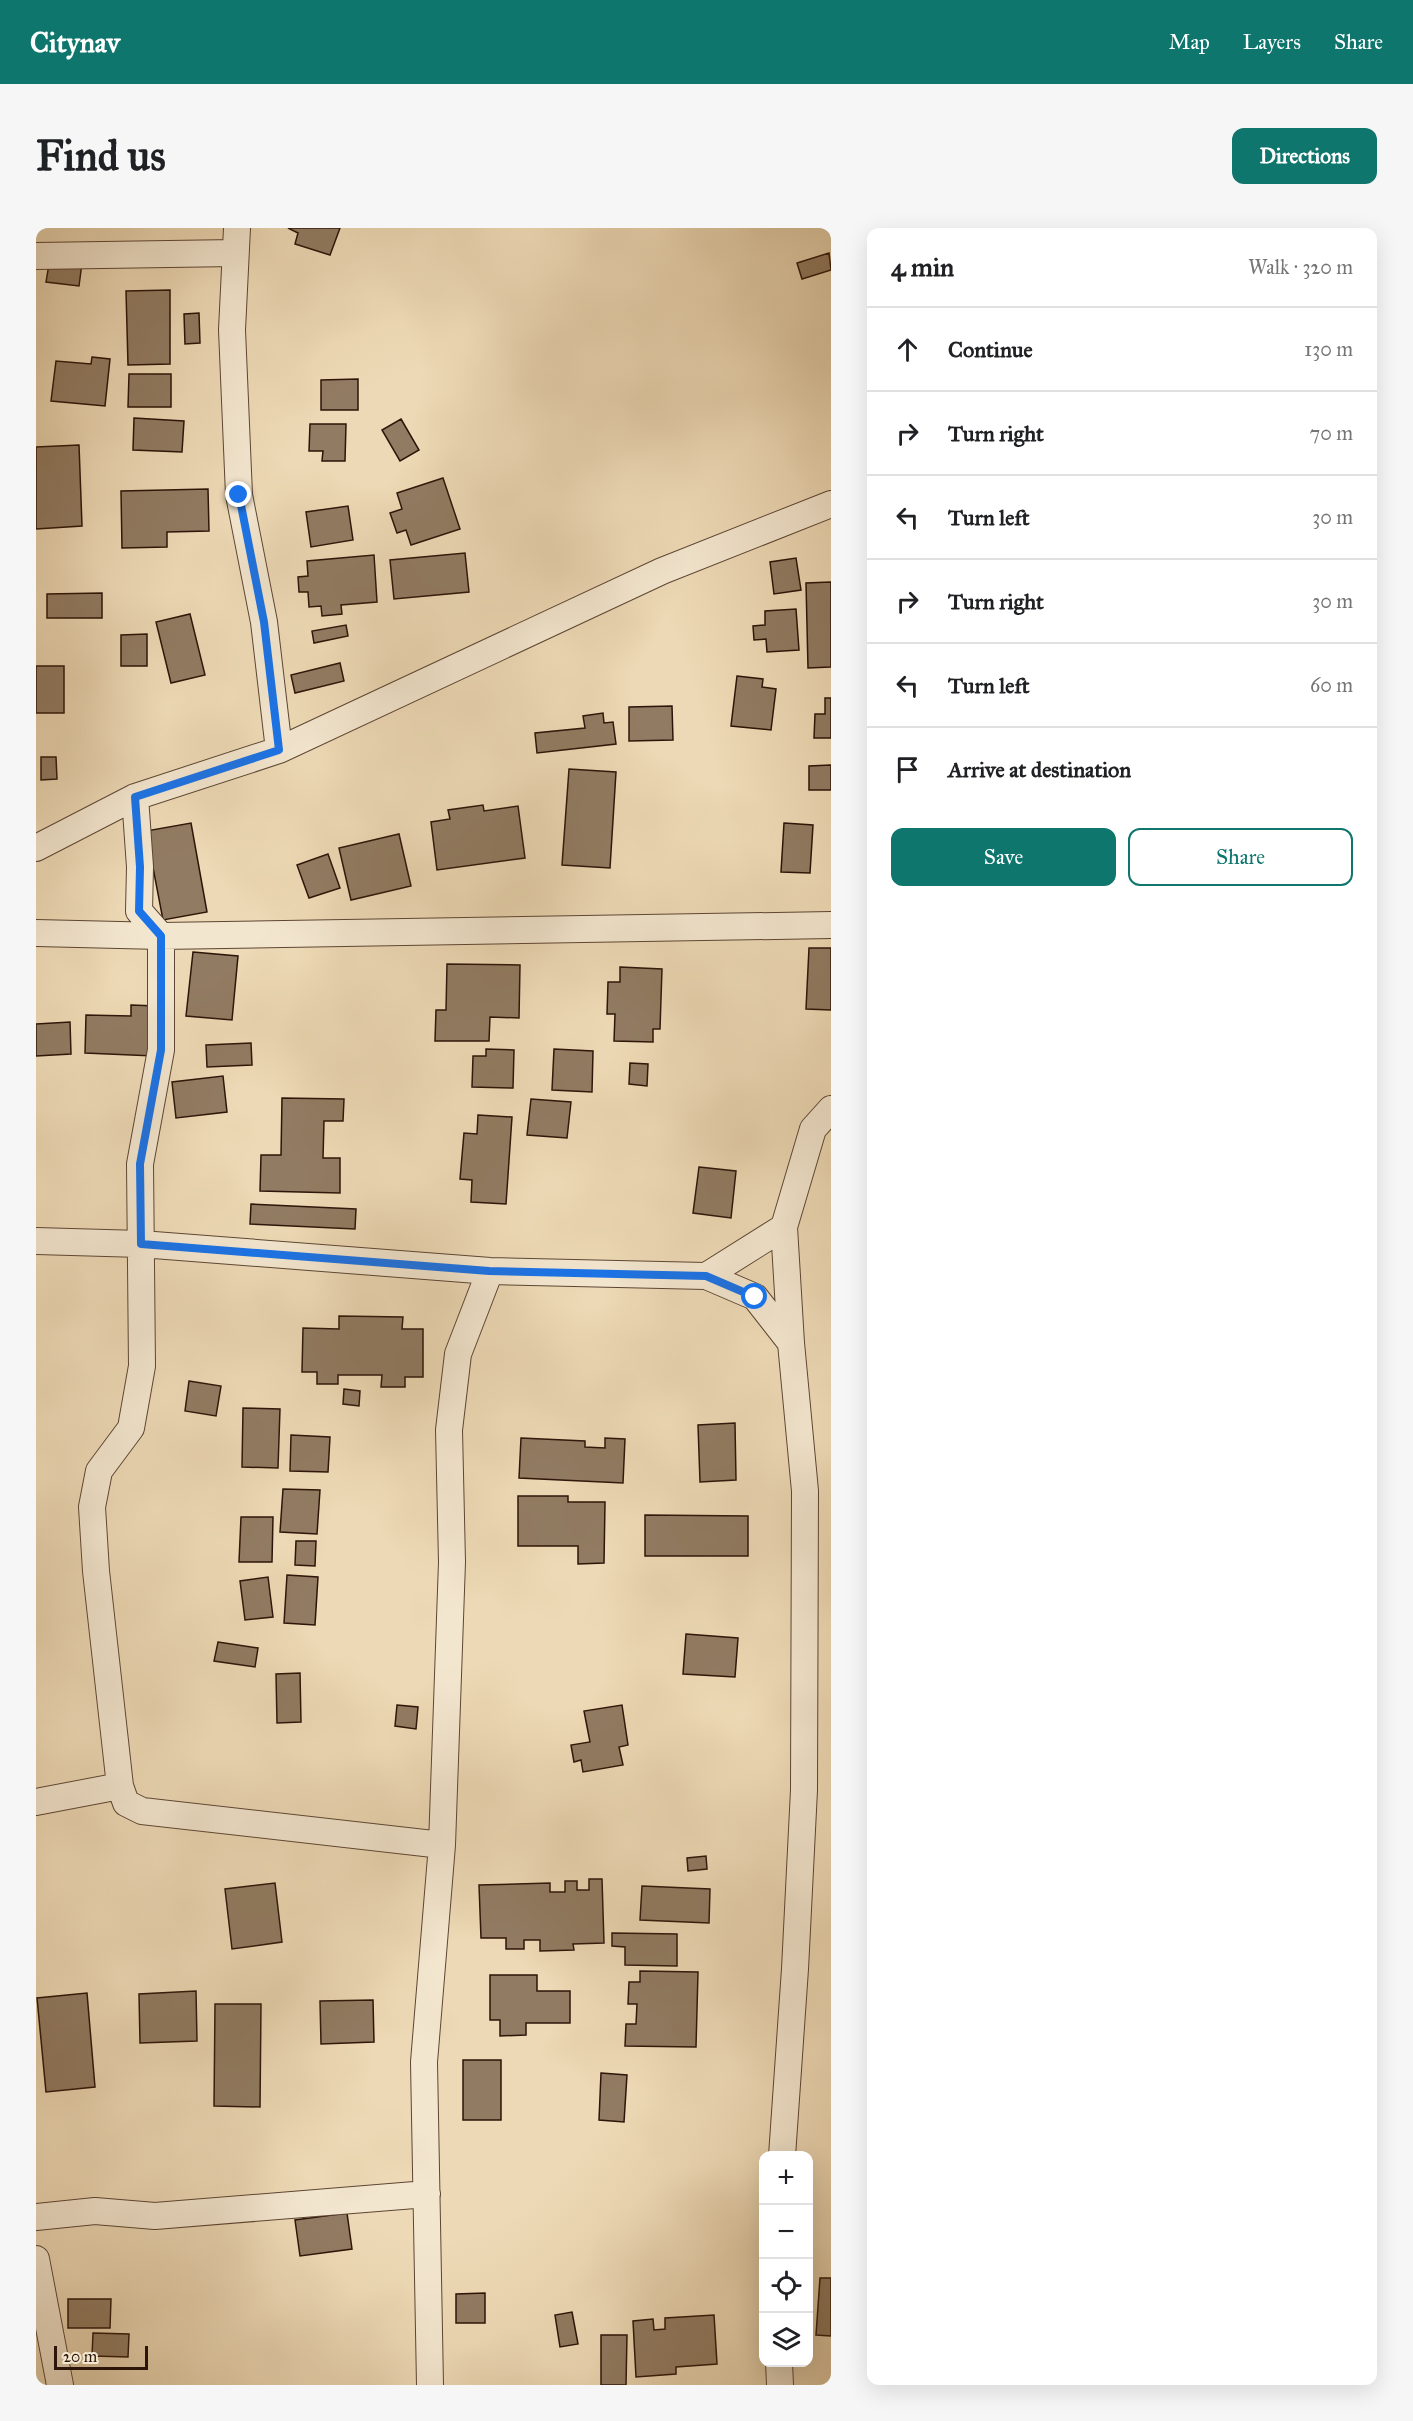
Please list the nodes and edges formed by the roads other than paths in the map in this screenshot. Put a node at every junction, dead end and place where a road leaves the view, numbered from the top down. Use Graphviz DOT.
graph roads {
  1 [pos="236,240"];
  2 [pos="36,256"];
  3 [pos="831,504"];
  4 [pos="279,750"];
  5 [pos="135,797"];
  6 [pos="36,848"];
  7 [pos="831,925"];
  8 [pos="36,933"];
  9 [pos="161,936"];
  10 [pos="831,1109"];
  11 [pos="784,1227"];
  12 [pos="36,1241"];
  13 [pos="141,1244"];
  14 [pos="489,1271"];
  15 [pos="706,1276"];
  16 [pos="791,1343"];
  17 [pos="120,1786"];
  18 [pos="36,1802"];
  19 [pos="442,1845"];
  20 [pos="782,2151"];
  21 [pos="427,2194"];
  22 [pos="36,2217"];
  23 [pos="36,2259"];
  24 [pos="779,2367"];
  25 [pos="60,2385"];
  26 [pos="430,2385"];
  27 [pos="780,2385"];
  1 -- 2 [label="street"];
  1 -- 4 [label="street"];
  3 -- 4 [label="street"];
  4 -- 5 [label="street"];
  5 -- 6 [label="street"];
  5 -- 9 [label="street"];
  7 -- 9 [label="street"];
  8 -- 9 [label="street"];
  9 -- 13 [label="street"];
  10 -- 11 [label="street"];
  11 -- 15 [label="street"];
  11 -- 16 [label="street"];
  12 -- 13 [label="street"];
  13 -- 14 [label="street"];
  13 -- 17 [label="street"];
  14 -- 15 [label="street"];
  14 -- 19 [label="street"];
  15 -- 16 [label="street"];
  16 -- 20 [label="street"];
  17 -- 18 [label="street"];
  17 -- 19 [label="street"];
  19 -- 21 [label="street"];
  21 -- 22 [label="street"];
  21 -- 26 [label="street"];
  23 -- 25 [label="street"];
  24 -- 27 [label="street"];
}
